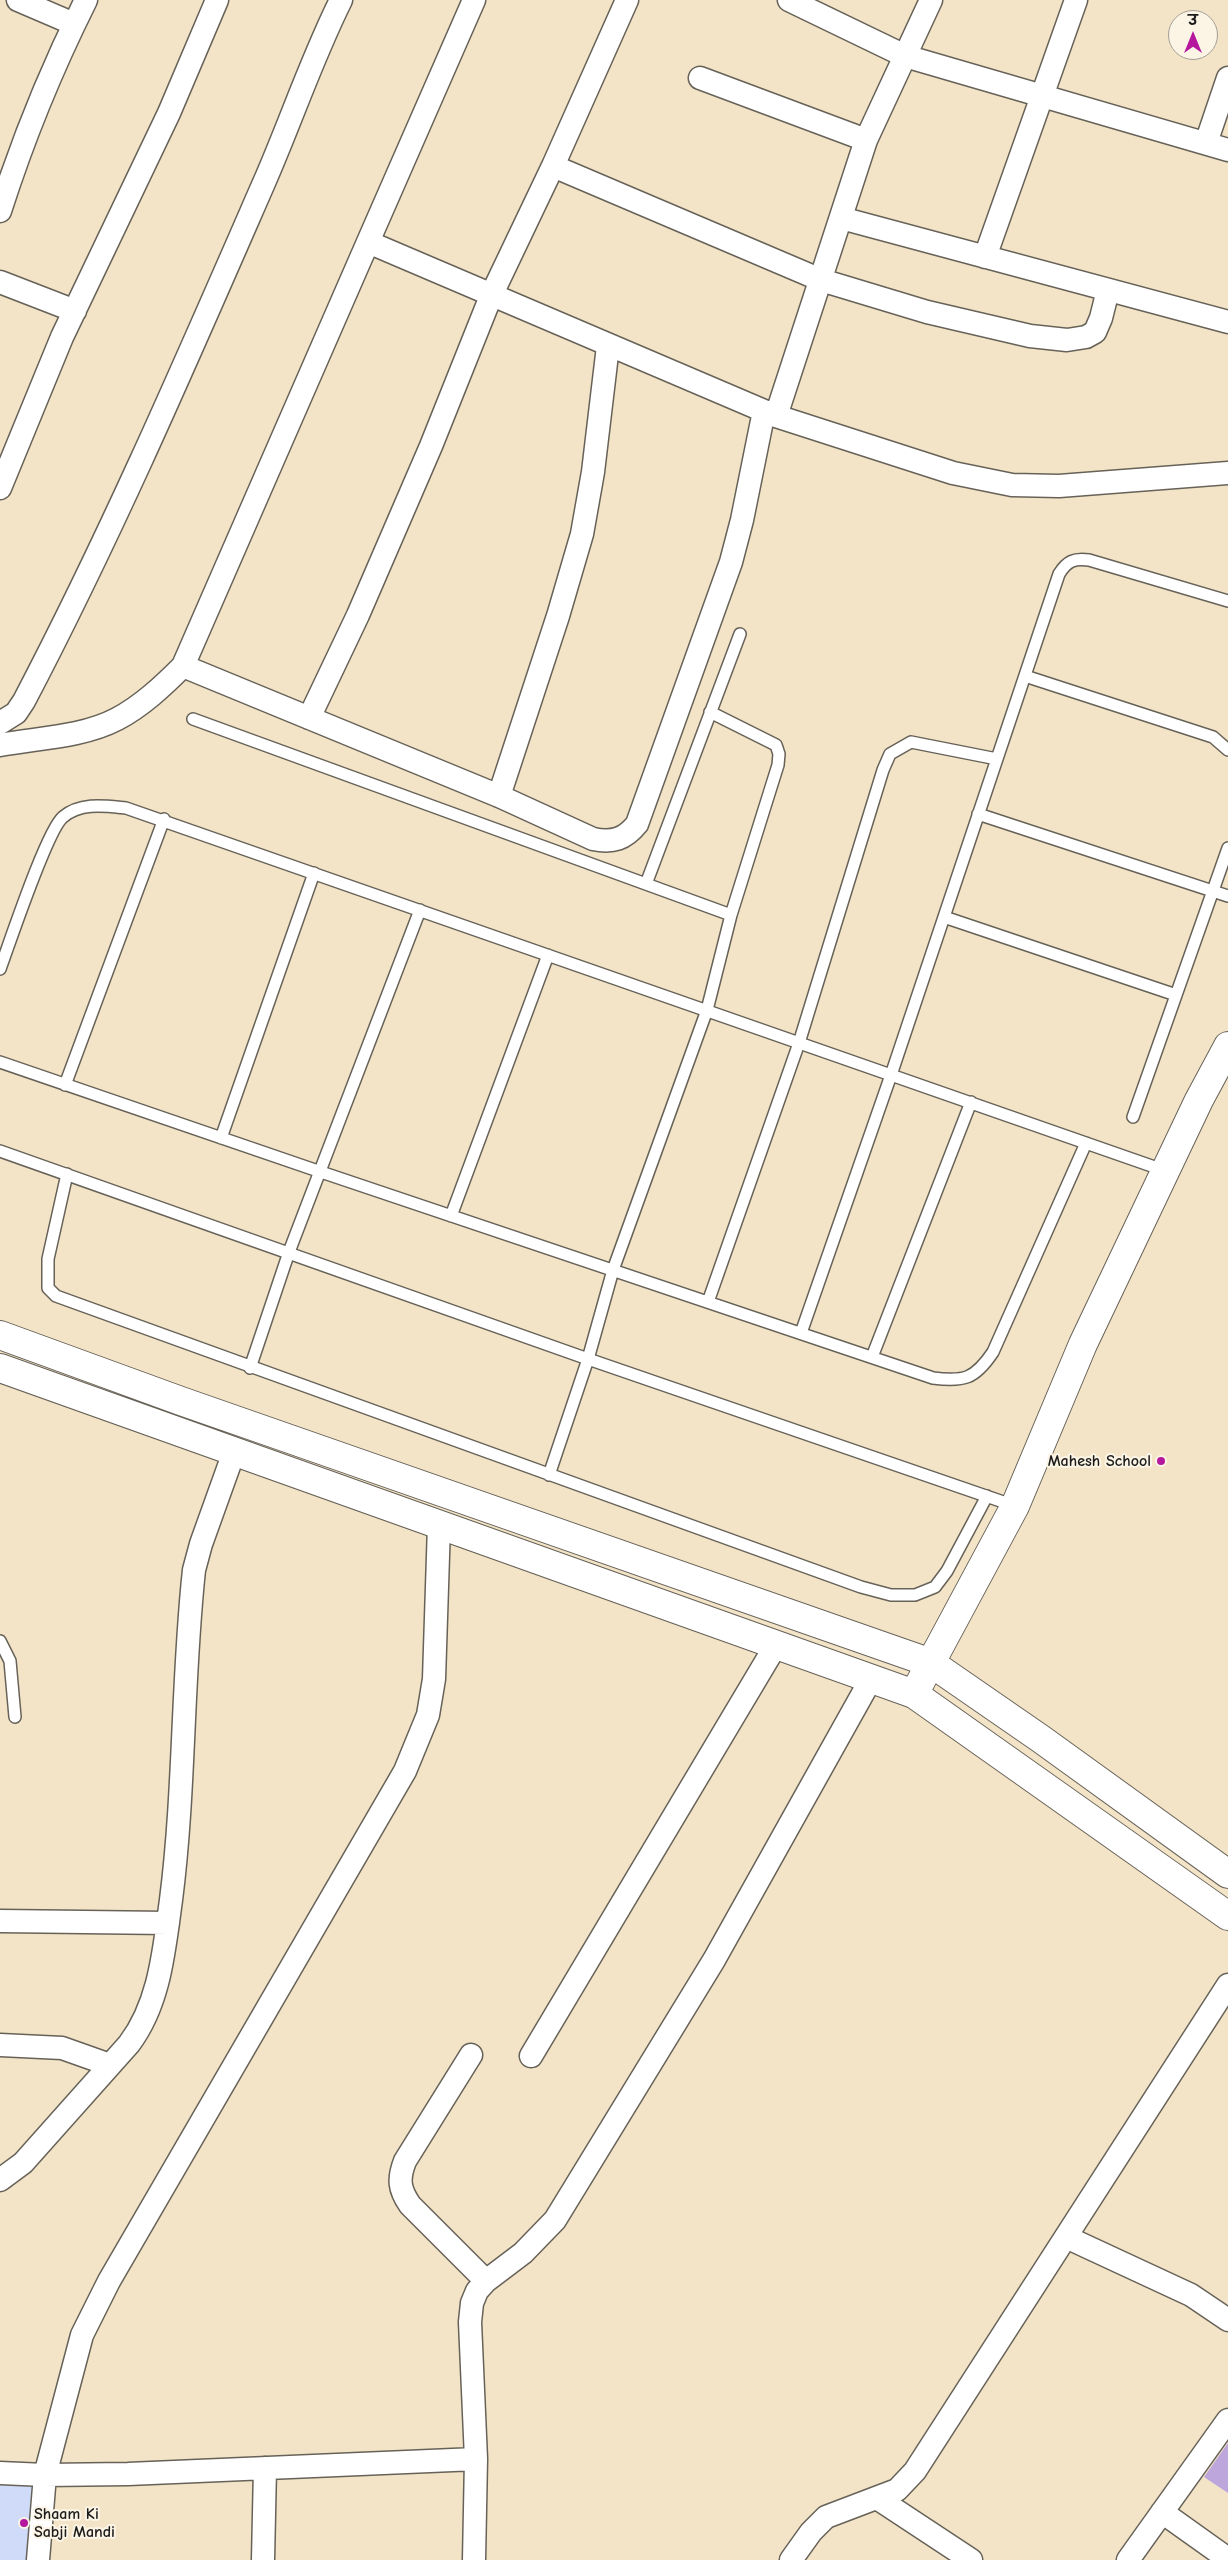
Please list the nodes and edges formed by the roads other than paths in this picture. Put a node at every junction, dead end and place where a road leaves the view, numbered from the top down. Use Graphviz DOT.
graph roads {
  1 [pos="18,0"];
  2 [pos="86,0"];
  3 [pos="217,0"];
  4 [pos="341,0"];
  5 [pos="474,0"];
  6 [pos="627,0"];
  7 [pos="789,0"];
  8 [pos="931,0"];
  9 [pos="1076,0"];
  10 [pos="74,24"];
  11 [pos="905,56"];
  12 [pos="700,78"];
  13 [pos="1228,78"];
  14 [pos="1043,96"];
  15 [pos="866,140"];
  16 [pos="1206,143"];
  17 [pos="1228,150"];
  18 [pos="553,166"];
  19 [pos="0,211"];
  20 [pos="841,218"];
  21 [pos="368,242"];
  22 [pos="985,257"];
  23 [pos="820,280"];
  24 [pos="0,282"];
  25 [pos="1108,290"];
  26 [pos="490,296"];
  27 [pos="75,311"];
  28 [pos="1228,322"];
  29 [pos="608,346"];
  30 [pos="770,413"];
  31 [pos="1228,473"];
  32 [pos="0,488"];
  33 [pos="1228,601"];
  34 [pos="740,634"];
  35 [pos="183,666"];
  36 [pos="1025,676"];
  37 [pos="710,712"];
  38 [pos="309,718"];
  39 [pos="193,719"];
  40 [pos="0,723"];
  41 [pos="0,745"];
  42 [pos="1228,750"];
  43 [pos="997,759"];
  44 [pos="499,796"];
  45 [pos="978,814"];
  46 [pos="164,819"];
  47 [pos="1228,848"];
  48 [pos="314,873"];
  49 [pos="646,884"];
  50 [pos="1213,890"];
  51 [pos="1228,896"];
  52 [pos="420,910"];
  53 [pos="731,915"];
  54 [pos="944,917"];
  55 [pos="548,955"];
  56 [pos="0,969"];
  57 [pos="1176,995"];
  58 [pos="707,1010"];
  59 [pos="799,1043"];
  60 [pos="1228,1046"];
  61 [pos="0,1062"];
  62 [pos="891,1075"];
  63 [pos="65,1084"];
  64 [pos="971,1102"];
  65 [pos="1133,1117"];
  66 [pos="221,1138"];
  67 [pos="1086,1143"];
  68 [pos="0,1151"];
  69 [pos="1166,1171"];
  70 [pos="321,1172"];
  71 [pos="67,1174"];
  72 [pos="450,1216"];
  73 [pos="289,1252"];
  74 [pos="613,1270"];
  75 [pos="708,1302"];
  76 [pos="800,1333"];
  77 [pos="0,1335"];
  78 [pos="872,1357"];
  79 [pos="588,1359"];
  80 [pos="0,1368"];
  81 [pos="250,1368"];
  82 [pos="234,1452"];
  83 [pos="549,1475"];
  84 [pos="987,1496"];
  85 [pos="1015,1506"];
  86 [pos="438,1525"];
  87 [pos="0,1641"];
  88 [pos="776,1645"];
  89 [pos="931,1663"];
  90 [pos="872,1679"];
  91 [pos="914,1694"];
  92 [pos="15,1717"];
  93 [pos="1228,1874"];
  94 [pos="1228,1916"];
  95 [pos="0,1921"];
  96 [pos="168,1923"];
  97 [pos="1228,1984"];
  98 [pos="0,2045"];
  99 [pos="470,2055"];
  100 [pos="532,2056"];
  101 [pos="110,2065"];
  102 [pos="0,2180"];
  103 [pos="1066,2237"];
  104 [pos="486,2282"];
  105 [pos="1228,2320"];
  106 [pos="1228,2420"];
  107 [pos="476,2459"];
  108 [pos="265,2468"];
  109 [pos="0,2473"];
  110 [pos="45,2475"];
  111 [pos="877,2498"];
  112 [pos="1162,2512"];
  113 [pos="1228,2559"];
  114 [pos="38,2560"];
  115 [pos="263,2560"];
  116 [pos="474,2560"];
  117 [pos="791,2560"];
  118 [pos="971,2560"];
  119 [pos="1128,2560"];
  1 -- 10 [label="street"];
  2 -- 10 [label="street"];
  3 -- 27 [label="street"];
  4 -- 40 [label="street"];
  5 -- 21 [label="street"];
  6 -- 18 [label="street"];
  7 -- 11 [label="street"];
  8 -- 11 [label="street"];
  9 -- 14 [label="street"];
  10 -- 19 [label="street"];
  11 -- 14 [label="street"];
  11 -- 15 [label="street"];
  12 -- 15 [label="street"];
  13 -- 16 [label="street"];
  14 -- 16 [label="street"];
  14 -- 22 [label="street"];
  15 -- 20 [label="street"];
  16 -- 17 [label="street"];
  18 -- 23 [label="street"];
  18 -- 26 [label="street"];
  20 -- 22 [label="street"];
  20 -- 23 [label="street"];
  21 -- 26 [label="street"];
  21 -- 35 [label="street"];
  22 -- 25 [label="street"];
  23 -- 25 [label="street"];
  23 -- 30 [label="street"];
  24 -- 27 [label="street"];
  25 -- 28 [label="street"];
  26 -- 29 [label="street"];
  26 -- 38 [label="street"];
  27 -- 32 [label="street"];
  29 -- 30 [label="street"];
  29 -- 44 [label="street"];
  30 -- 31 [label="street"];
  30 -- 44 [label="street"];
  33 -- 36 [label="lane"];
  34 -- 37 [label="lane"];
  35 -- 38 [label="street"];
  35 -- 41 [label="street"];
  36 -- 42 [label="lane"];
  36 -- 43 [label="lane"];
  37 -- 49 [label="lane"];
  37 -- 53 [label="lane"];
  38 -- 44 [label="street"];
  39 -- 49 [label="lane"];
  43 -- 45 [label="lane"];
  43 -- 59 [label="lane"];
  45 -- 50 [label="lane"];
  45 -- 54 [label="lane"];
  46 -- 48 [label="lane"];
  46 -- 56 [label="lane"];
  46 -- 63 [label="lane"];
  47 -- 50 [label="lane"];
  48 -- 52 [label="lane"];
  48 -- 66 [label="lane"];
  49 -- 53 [label="lane"];
  50 -- 51 [label="lane"];
  50 -- 57 [label="lane"];
  52 -- 55 [label="lane"];
  52 -- 70 [label="lane"];
  53 -- 58 [label="lane"];
  54 -- 57 [label="lane"];
  54 -- 62 [label="lane"];
  55 -- 58 [label="lane"];
  55 -- 72 [label="lane"];
  57 -- 65 [label="lane"];
  58 -- 59 [label="lane"];
  58 -- 74 [label="lane"];
  59 -- 62 [label="lane"];
  59 -- 75 [label="lane"];
  60 -- 69 [label="main road"];
  61 -- 63 [label="lane"];
  62 -- 64 [label="lane"];
  62 -- 76 [label="lane"];
  63 -- 66 [label="lane"];
  64 -- 67 [label="lane"];
  64 -- 78 [label="lane"];
  66 -- 70 [label="lane"];
  67 -- 69 [label="lane"];
  67 -- 78 [label="lane"];
  68 -- 71 [label="lane"];
  69 -- 85 [label="main road"];
  70 -- 72 [label="lane"];
  70 -- 73 [label="lane"];
  71 -- 73 [label="lane"];
  71 -- 81 [label="lane"];
  72 -- 74 [label="lane"];
  73 -- 79 [label="lane"];
  73 -- 81 [label="lane"];
  74 -- 75 [label="lane"];
  74 -- 79 [label="lane"];
  75 -- 76 [label="lane"];
  76 -- 78 [label="lane"];
  77 -- 89 [label="main road"];
  79 -- 83 [label="lane"];
  79 -- 84 [label="lane"];
  80 -- 82 [label="main road"];
  81 -- 83 [label="lane"];
  82 -- 86 [label="main road"];
  82 -- 96 [label="street"];
  83 -- 84 [label="lane"];
  84 -- 85 [label="lane"];
  85 -- 89 [label="main road"];
  86 -- 88 [label="main road"];
  86 -- 110 [label="street"];
  87 -- 92 [label="lane"];
  88 -- 90 [label="main road"];
  88 -- 100 [label="street"];
  89 -- 91 [label="main road"];
  89 -- 93 [label="main road"];
  90 -- 91 [label="main road"];
  90 -- 104 [label="street"];
  91 -- 94 [label="main road"];
  95 -- 96 [label="street"];
  96 -- 101 [label="street"];
  97 -- 103 [label="street"];
  98 -- 101 [label="street"];
  99 -- 104 [label="street"];
  101 -- 102 [label="street"];
  103 -- 105 [label="street"];
  103 -- 111 [label="street"];
  104 -- 107 [label="street"];
  106 -- 112 [label="street"];
  107 -- 108 [label="street"];
  107 -- 116 [label="street"];
  108 -- 110 [label="street"];
  108 -- 115 [label="street"];
  109 -- 110 [label="street"];
  110 -- 114 [label="street"];
  111 -- 117 [label="street"];
  111 -- 118 [label="street"];
  112 -- 113 [label="street"];
  112 -- 119 [label="street"];
}
